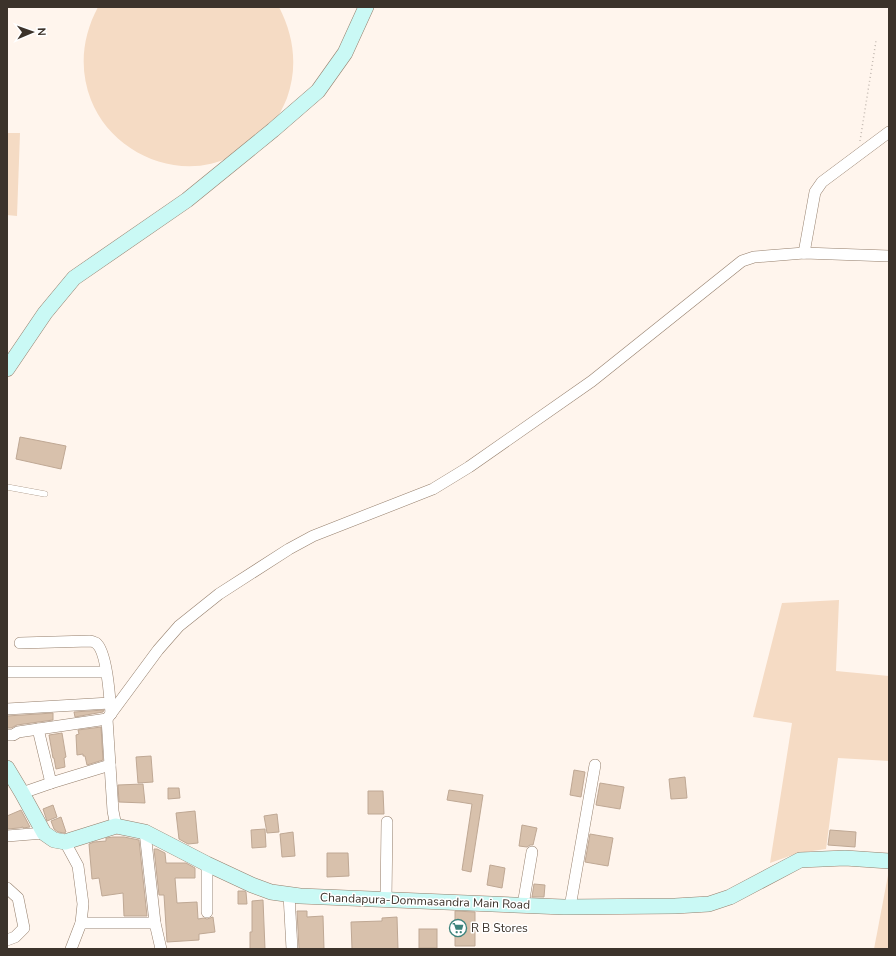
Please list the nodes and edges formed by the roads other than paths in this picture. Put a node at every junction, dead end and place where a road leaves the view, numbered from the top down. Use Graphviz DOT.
graph roads {
  1 [pos="366,7"];
  2 [pos="889,132"];
  3 [pos="804,253"];
  4 [pos="889,256"];
  5 [pos="7,369"];
  6 [pos="7,487"];
  7 [pos="45,494"];
  8 [pos="20,643"];
  9 [pos="7,672"];
  10 [pos="106,672"];
  11 [pos="110,703"];
  12 [pos="7,709"];
  13 [pos="109,717"];
  14 [pos="38,729"];
  15 [pos="7,735"];
  16 [pos="110,764"];
  17 [pos="595,765"];
  18 [pos="7,768"];
  19 [pos="51,782"];
  20 [pos="22,793"];
  21 [pos="387,822"];
  22 [pos="116,826"];
  23 [pos="145,832"];
  24 [pos="44,833"];
  25 [pos="7,836"];
  26 [pos="65,842"];
  27 [pos="532,852"];
  28 [pos="889,861"];
  29 [pos="207,864"];
  30 [pos="7,888"];
  31 [pos="289,895"];
  32 [pos="386,900"];
  33 [pos="523,905"];
  34 [pos="570,907"];
  35 [pos="207,912"];
  36 [pos="81,923"];
  37 [pos="155,923"];
  38 [pos="7,940"];
  39 [pos="71,949"];
  40 [pos="161,949"];
  41 [pos="292,949"];
  1 -- 5 [label="main road"];
  2 -- 3 [label="street"];
  3 -- 4 [label="street"];
  3 -- 13 [label="street"];
  6 -- 7 [label="lane"];
  8 -- 10 [label="street"];
  9 -- 10 [label="street"];
  10 -- 11 [label="street"];
  11 -- 12 [label="street"];
  11 -- 13 [label="street"];
  13 -- 14 [label="street"];
  13 -- 16 [label="street"];
  14 -- 15 [label="street"];
  14 -- 19 [label="street"];
  16 -- 19 [label="street"];
  16 -- 22 [label="street"];
  17 -- 34 [label="street"];
  18 -- 20 [label="main road"];
  19 -- 20 [label="street"];
  20 -- 24 [label="main road"];
  21 -- 32 [label="street"];
  22 -- 23 [label="main road, Chandapura-Dommasandra Main Road"];
  22 -- 26 [label="main road, Chandapura-Dommasandra Main Road"];
  23 -- 29 [label="main road, Chandapura-Dommasandra Main Road"];
  23 -- 37 [label="street"];
  24 -- 25 [label="street"];
  24 -- 26 [label="main road"];
  26 -- 36 [label="street"];
  27 -- 33 [label="street"];
  28 -- 34 [label="main road, Chandapura-Dommasandra Main Road"];
  29 -- 31 [label="main road, Chandapura-Dommasandra Main Road"];
  29 -- 35 [label="street"];
  30 -- 38 [label="street"];
  31 -- 32 [label="main road, Chandapura-Dommasandra Main Road"];
  31 -- 41 [label="street"];
  32 -- 33 [label="main road, Chandapura-Dommasandra Main Road"];
  33 -- 34 [label="main road, Chandapura-Dommasandra Main Road"];
  36 -- 37 [label="street"];
  36 -- 39 [label="street"];
  37 -- 40 [label="street"];
}
